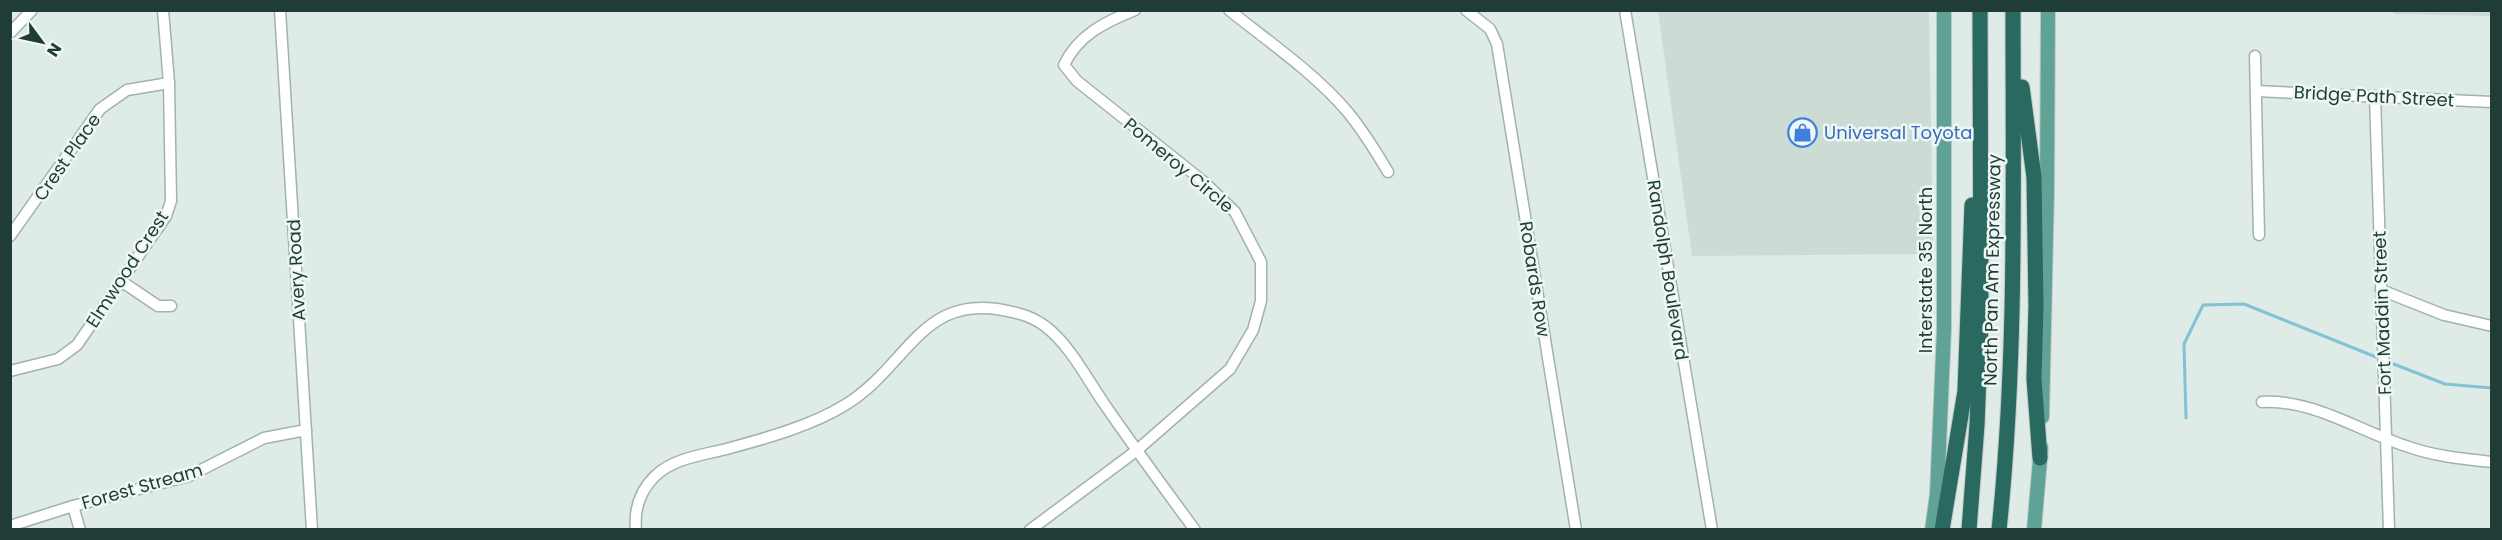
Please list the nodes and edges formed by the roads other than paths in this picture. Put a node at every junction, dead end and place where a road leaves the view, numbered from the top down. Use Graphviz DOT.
graph roads {
  1 [pos="33,10"];
  2 [pos="164,10"];
  3 [pos="280,10"];
  4 [pos="1135,10"];
  5 [pos="1229,10"];
  6 [pos="1466,10"];
  7 [pos="1625,10"];
  8 [pos="1944,10"];
  9 [pos="1980,10"];
  10 [pos="2013,10"];
  11 [pos="2048,10"];
  12 [pos="2013,27"];
  13 [pos="10,33"];
  14 [pos="2256,56"];
  15 [pos="169,84"];
  16 [pos="1980,91"];
  17 [pos="2256,91"];
  18 [pos="2375,96"];
  19 [pos="2492,102"];
  20 [pos="1388,172"];
  21 [pos="2259,235"];
  22 [pos="10,236"];
  23 [pos="121,281"];
  24 [pos="2381,290"];
  25 [pos="171,306"];
  26 [pos="2492,326"];
  27 [pos="10,371"];
  28 [pos="2262,402"];
  29 [pos="306,430"];
  30 [pos="2386,439"];
  31 [pos="1136,451"];
  32 [pos="2040,458"];
  33 [pos="2492,462"];
  34 [pos="73,506"];
  35 [pos="10,526"];
  36 [pos="80,530"];
  37 [pos="312,530"];
  38 [pos="636,530"];
  39 [pos="1030,530"];
  40 [pos="1195,530"];
  41 [pos="1576,530"];
  42 [pos="1712,530"];
  43 [pos="1932,530"];
  44 [pos="1942,530"];
  45 [pos="1969,530"];
  46 [pos="1999,530"];
  47 [pos="2034,530"];
  48 [pos="2389,530"];
  1 -- 13 [label="street"];
  2 -- 15 [label="street, Elmwood Crest"];
  3 -- 29 [label="street, Avery Road"];
  4 -- 31 [label="street, Pomeroy Circle"];
  5 -- 20 [label="street"];
  6 -- 41 [label="street, Robards Row"];
  7 -- 42 [label="street, Randolph Boulevard"];
  8 -- 43 [label="main road, Interstate 35 North"];
  9 -- 16 [label="highway, North Pan Am Expressway"];
  10 -- 12 [label="highway, North Pan Am Expressway"];
  11 -- 32 [label="main road"];
  12 -- 32 [label="highway"];
  12 -- 46 [label="highway, North Pan Am Expressway"];
  14 -- 17 [label="street"];
  15 -- 22 [label="street, Crest Place"];
  15 -- 23 [label="street, Elmwood Crest"];
  16 -- 44 [label="highway"];
  16 -- 45 [label="highway, North Pan Am Expressway"];
  17 -- 18 [label="street, Bridge Path Street"];
  17 -- 21 [label="street"];
  18 -- 19 [label="street, Bridge Path Street"];
  18 -- 24 [label="street, Fort Maddin Street"];
  23 -- 25 [label="street"];
  23 -- 27 [label="street, Elmwood Crest"];
  24 -- 26 [label="street"];
  24 -- 30 [label="street, Fort Maddin Street"];
  28 -- 30 [label="street"];
  29 -- 34 [label="street, Forest Stream"];
  29 -- 37 [label="street, Avery Road"];
  30 -- 33 [label="street"];
  30 -- 48 [label="street, Fort Maddin Street"];
  31 -- 38 [label="street"];
  31 -- 39 [label="street, Pomeroy Circle"];
  31 -- 40 [label="street"];
  32 -- 47 [label="main road"];
  34 -- 35 [label="street, Forest Stream"];
  34 -- 36 [label="street"];
}
